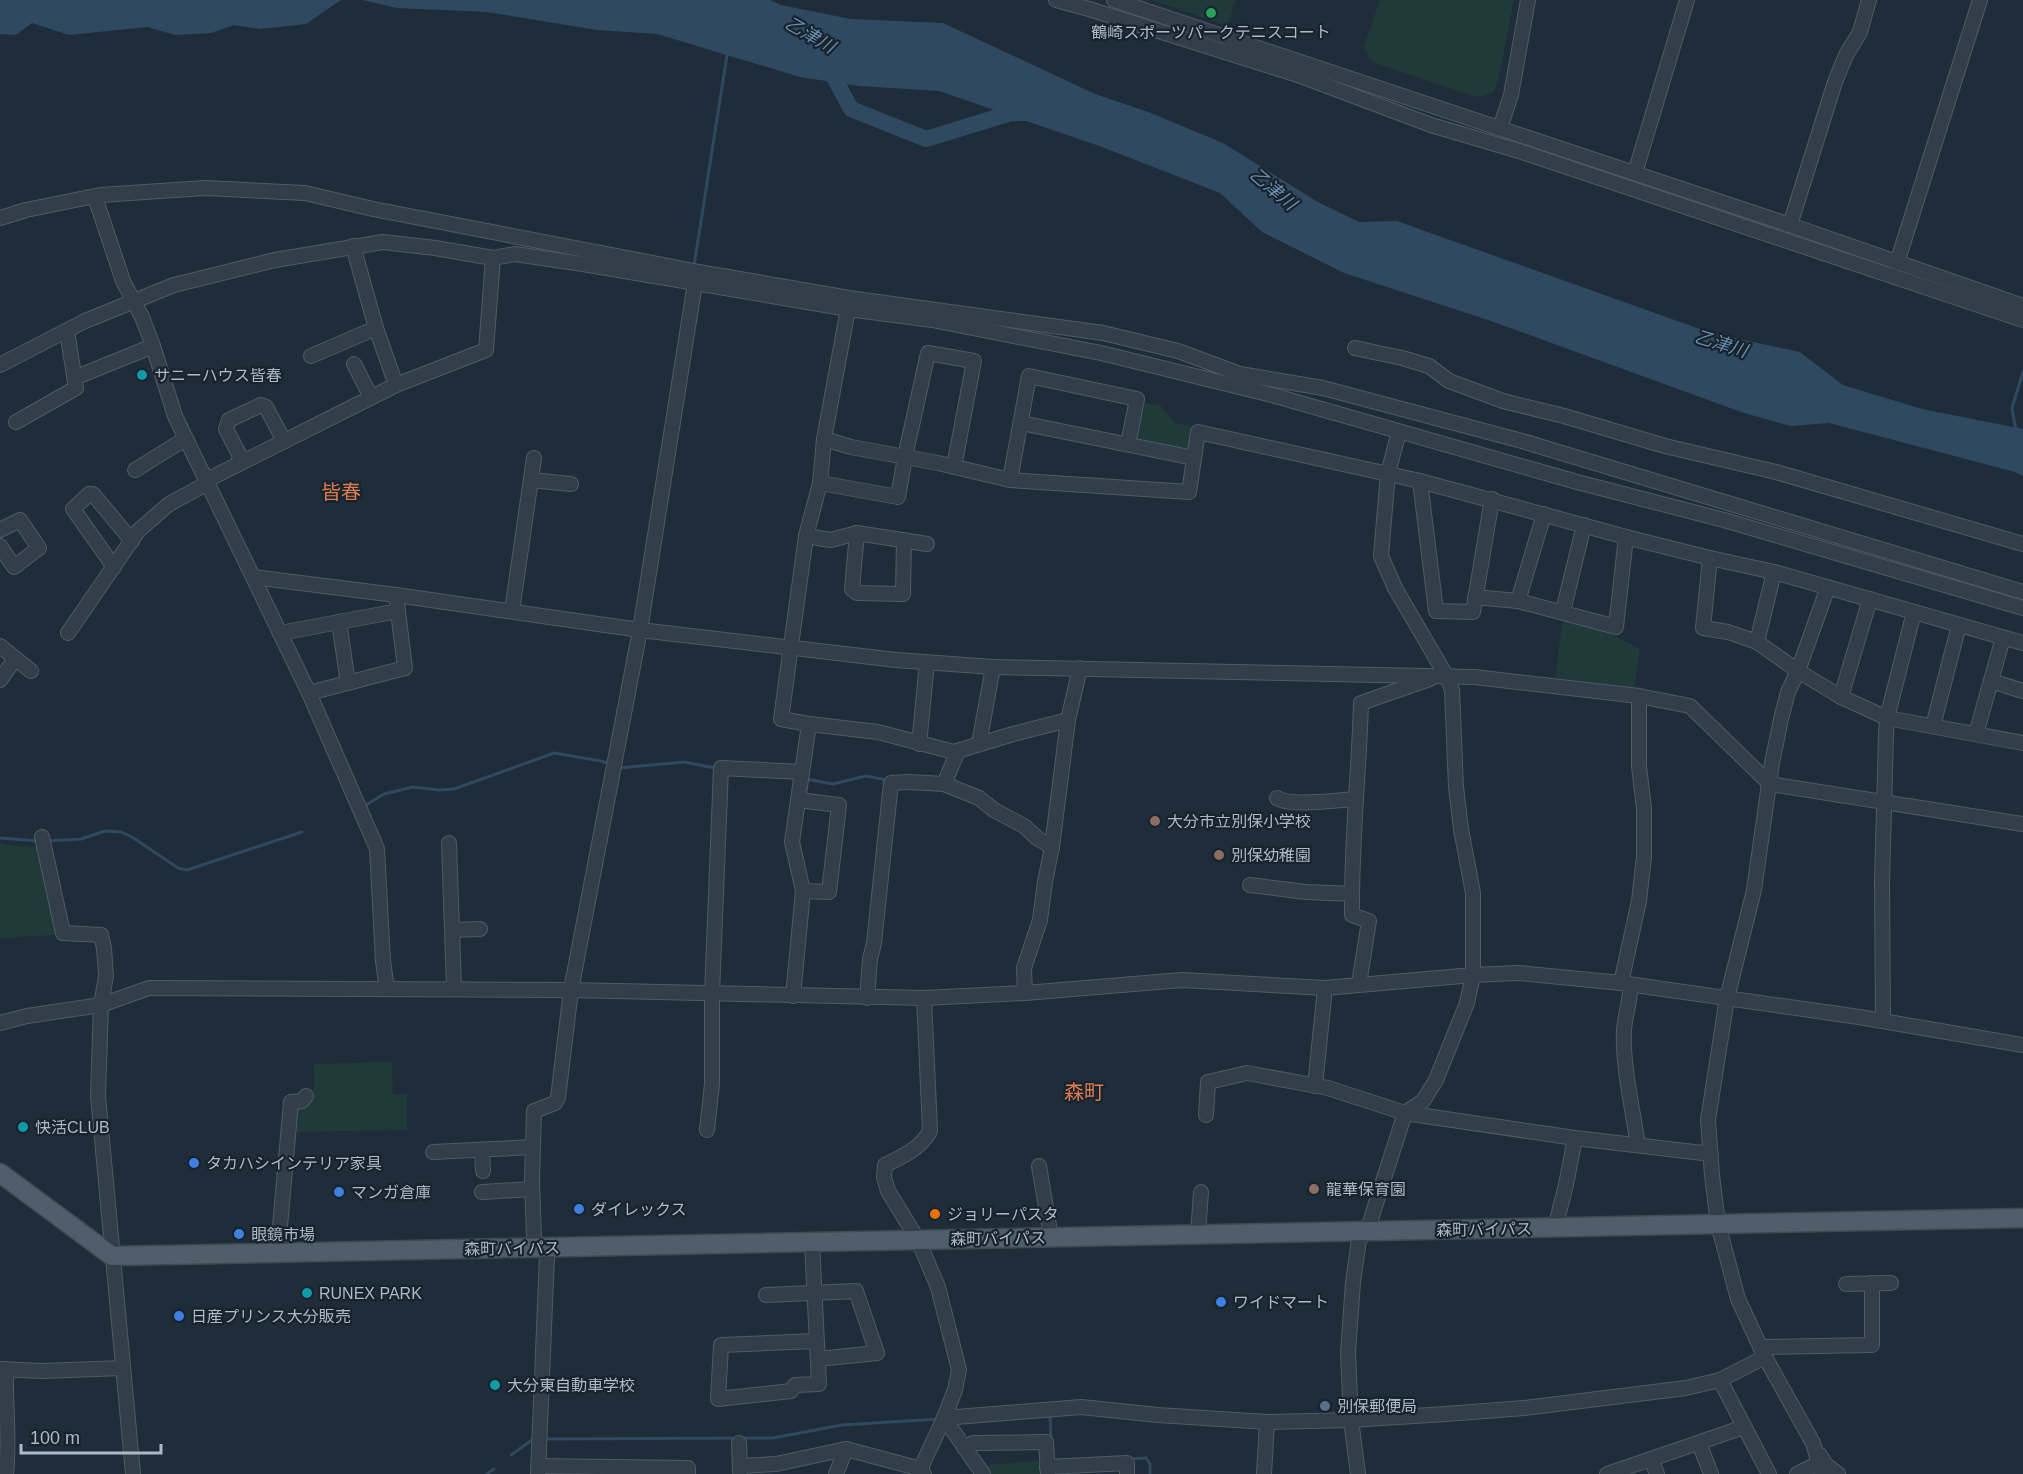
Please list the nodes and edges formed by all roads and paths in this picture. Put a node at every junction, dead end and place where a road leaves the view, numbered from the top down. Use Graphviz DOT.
graph roads {
  1 [pos="1056,0"];
  2 [pos="1114,0"];
  3 [pos="1528,0"];
  4 [pos="1687,0"];
  5 [pos="1869,0"];
  6 [pos="1980,0"];
  7 [pos="1500,128"];
  8 [pos="1635,173"];
  9 [pos="95,197"];
  10 [pos="0,218"];
  11 [pos="1790,225"];
  12 [pos="544,241"];
  13 [pos="354,246"];
  14 [pos="493,258"];
  15 [pos="1897,263"];
  16 [pos="583,264"];
  17 [pos="695,283"];
  18 [pos="134,301"];
  19 [pos="2023,306"];
  20 [pos="848,309"];
  21 [pos="2023,320"];
  22 [pos="376,328"];
  23 [pos="67,331"];
  24 [pos="153,346"];
  25 [pos="1355,348"];
  26 [pos="311,356"];
  27 [pos="354,364"];
  28 [pos="0,365"];
  29 [pos="74,378"];
  30 [pos="396,384"];
  31 [pos="371,397"];
  32 [pos="16,422"];
  33 [pos="1021,423"];
  34 [pos="1399,432"];
  35 [pos="186,439"];
  36 [pos="824,439"];
  37 [pos="284,441"];
  38 [pos="1128,444"];
  39 [pos="905,457"];
  40 [pos="534,458"];
  41 [pos="1194,458"];
  42 [pos="238,464"];
  43 [pos="954,467"];
  44 [pos="135,470"];
  45 [pos="1388,473"];
  46 [pos="531,480"];
  47 [pos="1010,480"];
  48 [pos="1420,481"];
  49 [pos="206,482"];
  50 [pos="820,483"];
  51 [pos="571,484"];
  52 [pos="1492,499"];
  53 [pos="1544,514"];
  54 [pos="1584,525"];
  55 [pos="0,530"];
  56 [pos="857,533"];
  57 [pos="806,536"];
  58 [pos="1626,537"];
  59 [pos="904,540"];
  60 [pos="132,541"];
  61 [pos="927,544"];
  62 [pos="2023,544"];
  63 [pos="0,546"];
  64 [pos="1710,558"];
  65 [pos="114,567"];
  66 [pos="1774,572"];
  67 [pos="253,577"];
  68 [pos="1828,587"];
  69 [pos="2023,592"];
  70 [pos="396,594"];
  71 [pos="1475,597"];
  72 [pos="1870,599"];
  73 [pos="1518,601"];
  74 [pos="2023,608"];
  75 [pos="398,611"];
  76 [pos="512,611"];
  77 [pos="1563,611"];
  78 [pos="1914,612"];
  79 [pos="339,622"];
  80 [pos="1959,625"];
  81 [pos="640,630"];
  82 [pos="68,633"];
  83 [pos="280,633"];
  84 [pos="2003,638"];
  85 [pos="1757,642"];
  86 [pos="2023,643"];
  87 [pos="0,646"];
  88 [pos="791,647"];
  89 [pos="15,659"];
  90 [pos="927,663"];
  91 [pos="993,667"];
  92 [pos="1080,668"];
  93 [pos="32,671"];
  94 [pos="1798,671"];
  95 [pos="1442,677"];
  96 [pos="0,680"];
  97 [pos="1991,681"];
  98 [pos="348,683"];
  99 [pos="2023,691"];
  100 [pos="309,693"];
  101 [pos="1639,696"];
  102 [pos="1841,697"];
  103 [pos="1887,717"];
  104 [pos="1068,720"];
  105 [pos="809,724"];
  106 [pos="1933,726"];
  107 [pos="1976,734"];
  108 [pos="2023,743"];
  109 [pos="919,744"];
  110 [pos="979,744"];
  111 [pos="958,751"];
  112 [pos="802,772"];
  113 [pos="944,783"];
  114 [pos="1770,784"];
  115 [pos="1277,798"];
  116 [pos="1355,799"];
  117 [pos="798,801"];
  118 [pos="1883,801"];
  119 [pos="2023,824"];
  120 [pos="42,840"];
  121 [pos="449,843"];
  122 [pos="1052,847"];
  123 [pos="1251,885"];
  124 [pos="803,891"];
  125 [pos="1352,894"];
  126 [pos="480,929"];
  127 [pos="452,930"];
  128 [pos="1473,975"];
  129 [pos="1359,984"];
  130 [pos="1626,984"];
  131 [pos="1325,988"];
  132 [pos="387,989"];
  133 [pos="454,989"];
  134 [pos="571,990"];
  135 [pos="1025,993"];
  136 [pos="712,994"];
  137 [pos="793,996"];
  138 [pos="867,998"];
  139 [pos="924,998"];
  140 [pos="1726,998"];
  141 [pos="101,1005"];
  142 [pos="1883,1021"];
  143 [pos="0,1023"];
  144 [pos="2023,1045"];
  145 [pos="1315,1086"];
  146 [pos="306,1096"];
  147 [pos="1405,1113"];
  148 [pos="1206,1115"];
  149 [pos="707,1130"];
  150 [pos="1575,1138"];
  151 [pos="1638,1145"];
  152 [pos="533,1147"];
  153 [pos="482,1150"];
  154 [pos="433,1152"];
  155 [pos="1711,1154"];
  156 [pos="1039,1166"];
  157 [pos="483,1171"];
  158 [pos="0,1173"];
  159 [pos="532,1189"];
  160 [pos="482,1192"];
  161 [pos="1201,1192"];
  162 [pos="2023,1218"];
  163 [pos="1718,1224"];
  164 [pos="1555,1227"];
  165 [pos="1198,1234"];
  166 [pos="1362,1236"];
  167 [pos="1051,1237"];
  168 [pos="918,1240"];
  169 [pos="812,1242"];
  170 [pos="540,1247"];
  171 [pos="281,1252"];
  172 [pos="111,1256"];
  173 [pos="1872,1283"];
  174 [pos="1891,1283"];
  175 [pos="1846,1284"];
  176 [pos="814,1293"];
  177 [pos="766,1295"];
  178 [pos="817,1341"];
  179 [pos="1763,1352"];
  180 [pos="818,1359"];
  181 [pos="122,1368"];
  182 [pos="3,1369"];
  183 [pos="1719,1380"];
  184 [pos="944,1418"];
  185 [pos="1351,1420"];
  186 [pos="1267,1422"];
  187 [pos="1744,1427"];
  188 [pos="740,1443"];
  189 [pos="1699,1443"];
  190 [pos="1814,1443"];
  191 [pos="846,1449"];
  192 [pos="965,1449"];
  193 [pos="1651,1459"];
  194 [pos="784,1468"];
  195 [pos="891,1468"];
  196 [pos="1821,1468"];
  197 [pos="538,1470"];
  198 [pos="570,1470"];
  199 [pos="740,1470"];
  200 [pos="1047,1470"];
  201 [pos="617,1471"];
  202 [pos="921,1472"];
  203 [pos="6,1474"];
  204 [pos="133,1474"];
  205 [pos="688,1474"];
  206 [pos="836,1474"];
  207 [pos="983,1474"];
  208 [pos="1127,1474"];
  209 [pos="1264,1474"];
  210 [pos="1358,1474"];
  211 [pos="1607,1474"];
  212 [pos="1657,1474"];
  213 [pos="1711,1474"];
  214 [pos="1769,1474"];
  215 [pos="1797,1474"];
  216 [pos="1838,1474"];
  1 -- 21 [label="street"];
  2 -- 7 [label="street"];
  3 -- 7 [label="street"];
  4 -- 8 [label="street"];
  5 -- 11 [label="street"];
  6 -- 15 [label="street"];
  7 -- 8 [label="street"];
  8 -- 11 [label="street"];
  9 -- 10 [label="street"];
  9 -- 12 [label="street"];
  9 -- 18 [label="street"];
  11 -- 15 [label="street"];
  12 -- 16 [label="street"];
  12 -- 69 [label="street"];
  13 -- 14 [label="street"];
  13 -- 18 [label="street"];
  13 -- 22 [label="street"];
  14 -- 16 [label="street"];
  14 -- 30 [label="street"];
  15 -- 19 [label="street"];
  16 -- 17 [label="street"];
  17 -- 20 [label="street"];
  17 -- 81 [label="street"];
  18 -- 23 [label="street"];
  18 -- 24 [label="street"];
  20 -- 34 [label="street"];
  20 -- 36 [label="street"];
  22 -- 26 [label="street"];
  22 -- 30 [label="street"];
  23 -- 28 [label="street"];
  23 -- 29 [label="street"];
  24 -- 29 [label="street"];
  24 -- 35 [label="street"];
  25 -- 62 [label="street"];
  27 -- 31 [label="street"];
  29 -- 32 [label="street"];
  30 -- 31 [label="street"];
  31 -- 37 [label="street"];
  33 -- 38 [label="street"];
  33 -- 38 [label="street"];
  33 -- 47 [label="street"];
  34 -- 45 [label="street"];
  34 -- 74 [label="street"];
  35 -- 44 [label="street"];
  35 -- 49 [label="street"];
  36 -- 39 [label="street"];
  36 -- 50 [label="street"];
  37 -- 42 [label="street"];
  37 -- 42 [label="street"];
  38 -- 41 [label="street"];
  39 -- 43 [label="street"];
  39 -- 43 [label="street"];
  39 -- 50 [label="street"];
  40 -- 46 [label="street"];
  41 -- 45 [label="street"];
  41 -- 47 [label="street"];
  42 -- 49 [label="street"];
  43 -- 47 [label="street"];
  45 -- 48 [label="street"];
  45 -- 95 [label="street"];
  46 -- 51 [label="street"];
  46 -- 76 [label="street"];
  48 -- 52 [label="street"];
  48 -- 71 [label="street"];
  49 -- 60 [label="street"];
  49 -- 67 [label="street"];
  50 -- 57 [label="street"];
  52 -- 53 [label="street"];
  52 -- 71 [label="street"];
  53 -- 54 [label="street"];
  53 -- 73 [label="street"];
  54 -- 58 [label="street"];
  54 -- 77 [label="street"];
  55 -- 63 [label="street"];
  56 -- 57 [label="street"];
  56 -- 59 [label="street"];
  56 -- 59 [label="street"];
  57 -- 88 [label="street"];
  58 -- 64 [label="street"];
  58 -- 77 [label="street"];
  59 -- 61 [label="street"];
  60 -- 65 [label="street"];
  60 -- 65 [label="street"];
  64 -- 66 [label="street"];
  64 -- 85 [label="street"];
  65 -- 82 [label="street"];
  66 -- 68 [label="street"];
  66 -- 85 [label="street"];
  67 -- 70 [label="street"];
  67 -- 83 [label="street"];
  68 -- 72 [label="street"];
  68 -- 94 [label="street"];
  70 -- 75 [label="street"];
  70 -- 76 [label="street"];
  71 -- 73 [label="street"];
  72 -- 78 [label="street"];
  72 -- 102 [label="street"];
  73 -- 77 [label="street"];
  75 -- 79 [label="street"];
  75 -- 98 [label="street"];
  76 -- 81 [label="street"];
  78 -- 80 [label="street"];
  78 -- 103 [label="street"];
  79 -- 83 [label="street"];
  79 -- 98 [label="street"];
  80 -- 84 [label="street"];
  80 -- 106 [label="street"];
  81 -- 88 [label="street"];
  81 -- 134 [label="street"];
  83 -- 100 [label="street"];
  84 -- 86 [label="street"];
  84 -- 97 [label="street"];
  85 -- 94 [label="street"];
  87 -- 89 [label="street"];
  88 -- 90 [label="street"];
  88 -- 105 [label="street"];
  89 -- 93 [label="street"];
  89 -- 96 [label="street"];
  90 -- 91 [label="street"];
  90 -- 109 [label="street"];
  91 -- 92 [label="street"];
  91 -- 110 [label="street"];
  92 -- 95 [label="street"];
  92 -- 104 [label="street"];
  94 -- 102 [label="street"];
  94 -- 114 [label="street"];
  95 -- 101 [label="street"];
  95 -- 116 [label="street"];
  95 -- 128 [label="street"];
  97 -- 99 [label="street"];
  97 -- 107 [label="street"];
  98 -- 100 [label="street"];
  100 -- 132 [label="street"];
  101 -- 114 [label="street"];
  101 -- 130 [label="street"];
  102 -- 103 [label="street"];
  103 -- 106 [label="street"];
  103 -- 118 [label="street"];
  104 -- 110 [label="street"];
  104 -- 122 [label="street"];
  105 -- 109 [label="street"];
  105 -- 112 [label="street"];
  106 -- 107 [label="street"];
  107 -- 108 [label="street"];
  109 -- 111 [label="street"];
  110 -- 111 [label="street"];
  111 -- 113 [label="street"];
  112 -- 117 [label="street"];
  112 -- 136 [label="street"];
  113 -- 122 [label="street"];
  113 -- 138 [label="street"];
  114 -- 118 [label="street"];
  114 -- 140 [label="street"];
  115 -- 116 [label="street"];
  116 -- 125 [label="street"];
  117 -- 124 [label="street"];
  117 -- 124 [label="street"];
  118 -- 119 [label="street"];
  118 -- 142 [label="street"];
  120 -- 141 [label="street"];
  121 -- 127 [label="street"];
  122 -- 135 [label="street"];
  123 -- 125 [label="street"];
  124 -- 137 [label="street"];
  125 -- 129 [label="street"];
  126 -- 127 [label="street"];
  127 -- 133 [label="street"];
  128 -- 129 [label="street"];
  128 -- 130 [label="street"];
  128 -- 147 [label="street"];
  129 -- 131 [label="street"];
  130 -- 140 [label="street"];
  130 -- 151 [label="street"];
  131 -- 135 [label="street"];
  131 -- 145 [label="street"];
  132 -- 133 [label="street"];
  132 -- 141 [label="street"];
  133 -- 134 [label="street"];
  134 -- 136 [label="street"];
  134 -- 152 [label="street"];
  135 -- 139 [label="street"];
  136 -- 137 [label="street"];
  136 -- 149 [label="street"];
  137 -- 138 [label="street"];
  138 -- 139 [label="street"];
  139 -- 168 [label="street"];
  140 -- 142 [label="street"];
  140 -- 155 [label="street"];
  141 -- 143 [label="street"];
  141 -- 172 [label="street"];
  142 -- 144 [label="street"];
  145 -- 147 [label="street"];
  145 -- 148 [label="street"];
  146 -- 171 [label="street"];
  147 -- 150 [label="street"];
  147 -- 166 [label="street"];
  150 -- 151 [label="street"];
  150 -- 164 [label="street"];
  151 -- 155 [label="street"];
  152 -- 153 [label="street"];
  152 -- 159 [label="street"];
  153 -- 154 [label="street"];
  153 -- 157 [label="street"];
  155 -- 163 [label="street"];
  156 -- 167 [label="street"];
  158 -- 172 [label="main road"];
  159 -- 160 [label="street"];
  159 -- 170 [label="street"];
  161 -- 165 [label="street"];
  162 -- 163 [label="main road, 森町バイパス"];
  163 -- 164 [label="main road, 森町バイパス"];
  163 -- 179 [label="street"];
  164 -- 166 [label="main road, 森町バイパス"];
  165 -- 166 [label="main road, 森町バイパス"];
  165 -- 167 [label="main road, 森町バイパス"];
  166 -- 185 [label="street"];
  167 -- 168 [label="main road, 森町バイパス"];
  168 -- 169 [label="main road, 森町バイパス"];
  168 -- 184 [label="street"];
  169 -- 170 [label="main road, 森町バイパス"];
  169 -- 176 [label="street"];
  170 -- 171 [label="main road, 森町バイパス"];
  170 -- 197 [label="street"];
  171 -- 172 [label="main road, 森町バイパス"];
  172 -- 181 [label="street"];
  173 -- 174 [label="street"];
  173 -- 175 [label="street"];
  173 -- 179 [label="street"];
  176 -- 177 [label="street"];
  176 -- 178 [label="street"];
  176 -- 180 [label="street"];
  178 -- 180 [label="street"];
  178 -- 180 [label="street"];
  179 -- 183 [label="street"];
  179 -- 190 [label="street"];
  181 -- 182 [label="street"];
  181 -- 204 [label="street"];
  182 -- 203 [label="street"];
  183 -- 185 [label="street"];
  183 -- 187 [label="street"];
  184 -- 186 [label="street"];
  184 -- 192 [label="street"];
  184 -- 202 [label="street"];
  185 -- 186 [label="street"];
  185 -- 210 [label="street"];
  186 -- 209 [label="street"];
  187 -- 189 [label="street"];
  187 -- 214 [label="street"];
  188 -- 199 [label="street"];
  189 -- 193 [label="street"];
  189 -- 213 [label="street"];
  190 -- 196 [label="street"];
  190 -- 216 [label="street"];
  191 -- 194 [label="street"];
  191 -- 195 [label="street"];
  191 -- 206 [label="street"];
  192 -- 200 [label="street"];
  192 -- 207 [label="street"];
  193 -- 211 [label="street"];
  193 -- 212 [label="street"];
  194 -- 199 [label="street"];
  195 -- 202 [label="street"];
  196 -- 215 [label="street"];
  197 -- 198 [label="street"];
  198 -- 201 [label="street"];
  200 -- 208 [label="street"];
  201 -- 205 [label="street"];
}
